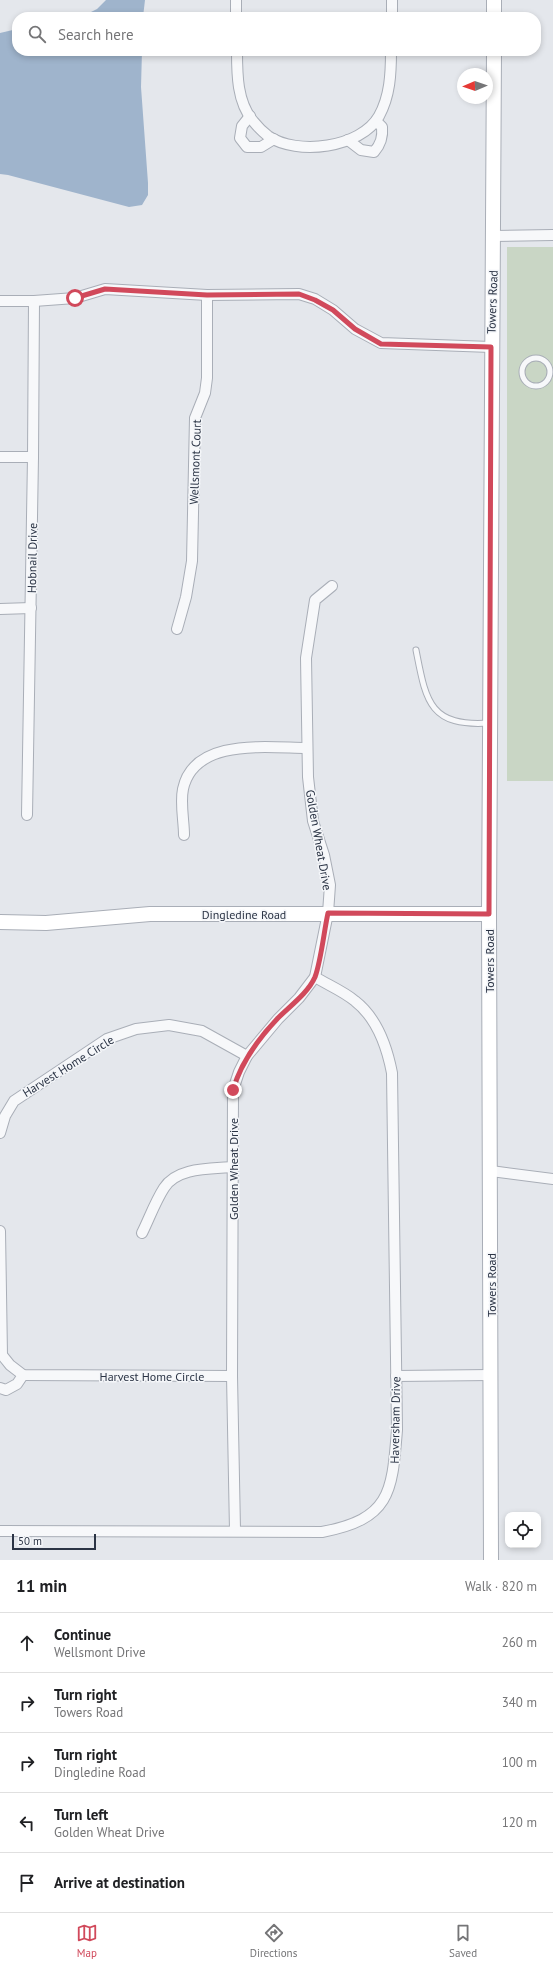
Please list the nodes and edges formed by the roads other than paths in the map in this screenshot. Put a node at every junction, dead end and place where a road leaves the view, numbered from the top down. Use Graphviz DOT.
graph roads {
  1 [pos="236,0"];
  2 [pos="392,0"];
  3 [pos="494,0"];
  4 [pos="236,12"];
  5 [pos="392,12"];
  6 [pos="494,12"];
  7 [pos="236,56"];
  8 [pos="391,56"];
  9 [pos="494,56"];
  10 [pos="250,116"];
  11 [pos="376,121"];
  12 [pos="274,138"];
  13 [pos="348,140"];
  14 [pos="553,235"];
  15 [pos="494,236"];
  16 [pos="207,295"];
  17 [pos="0,301"];
  18 [pos="34,301"];
  19 [pos="491,347"];
  20 [pos="551,372"];
  21 [pos="0,457"];
  22 [pos="33,457"];
  23 [pos="332,586"];
  24 [pos="31,608"];
  25 [pos="0,609"];
  26 [pos="178,629"];
  27 [pos="416,650"];
  28 [pos="490,722"];
  29 [pos="307,748"];
  30 [pos="27,815"];
  31 [pos="184,835"];
  32 [pos="328,913"];
  33 [pos="489,914"];
  34 [pos="0,922"];
  35 [pos="315,977"];
  36 [pos="247,1056"];
  37 [pos="0,1133"];
  38 [pos="232,1167"];
  39 [pos="491,1171"];
  40 [pos="553,1179"];
  41 [pos="0,1231"];
  42 [pos="142,1233"];
  43 [pos="2,1361"];
  44 [pos="23,1375"];
  45 [pos="491,1375"];
  46 [pos="232,1376"];
  47 [pos="396,1376"];
  48 [pos="0,1388"];
  49 [pos="0,1530"];
  50 [pos="235,1530"];
  51 [pos="491,1560"];
  1 -- 4 [label="street"];
  2 -- 5 [label="street"];
  3 -- 6 [label="main road"];
  7 -- 10 [label="street"];
  8 -- 11 [label="street"];
  9 -- 15 [label="main road, Towers Road"];
  10 -- 12 [label="street"];
  10 -- 12 [label="street"];
  11 -- 13 [label="street"];
  11 -- 13 [label="street"];
  12 -- 13 [label="street"];
  14 -- 15 [label="street"];
  15 -- 19 [label="main road, Towers Road"];
  16 -- 18 [label="street"];
  16 -- 19 [label="street"];
  16 -- 26 [label="street, Wellsmont Court"];
  17 -- 18 [label="street"];
  18 -- 22 [label="street, Hobnail Drive"];
  19 -- 28 [label="main road, Towers Road"];
  20 -- 20 [label="lane"];
  21 -- 22 [label="street"];
  22 -- 24 [label="street, Hobnail Drive"];
  23 -- 29 [label="street, Golden Wheat Drive"];
  24 -- 25 [label="street"];
  24 -- 30 [label="street, Hobnail Drive"];
  27 -- 28 [label="lane"];
  28 -- 33 [label="main road, Towers Road"];
  29 -- 31 [label="street"];
  29 -- 32 [label="street, Golden Wheat Drive"];
  32 -- 33 [label="main road, Dingledine Road"];
  32 -- 34 [label="main road, Dingledine Road"];
  32 -- 35 [label="street, Golden Wheat Drive"];
  33 -- 39 [label="main road, Towers Road"];
  35 -- 36 [label="street, Golden Wheat Drive"];
  35 -- 47 [label="street, Haversham Drive"];
  36 -- 37 [label="street, Harvest Home Circle"];
  36 -- 38 [label="street, Golden Wheat Drive"];
  38 -- 42 [label="street"];
  38 -- 46 [label="street, Golden Wheat Drive"];
  39 -- 40 [label="street"];
  39 -- 45 [label="main road, Towers Road"];
  41 -- 43 [label="street"];
  43 -- 44 [label="street"];
  44 -- 46 [label="street, Harvest Home Circle"];
  44 -- 48 [label="street"];
  45 -- 47 [label="street"];
  45 -- 51 [label="main road, Towers Road"];
  46 -- 50 [label="street, Golden Wheat Drive"];
  47 -- 50 [label="street, Haversham Drive"];
  49 -- 50 [label="street, Haversham Drive"];
}
